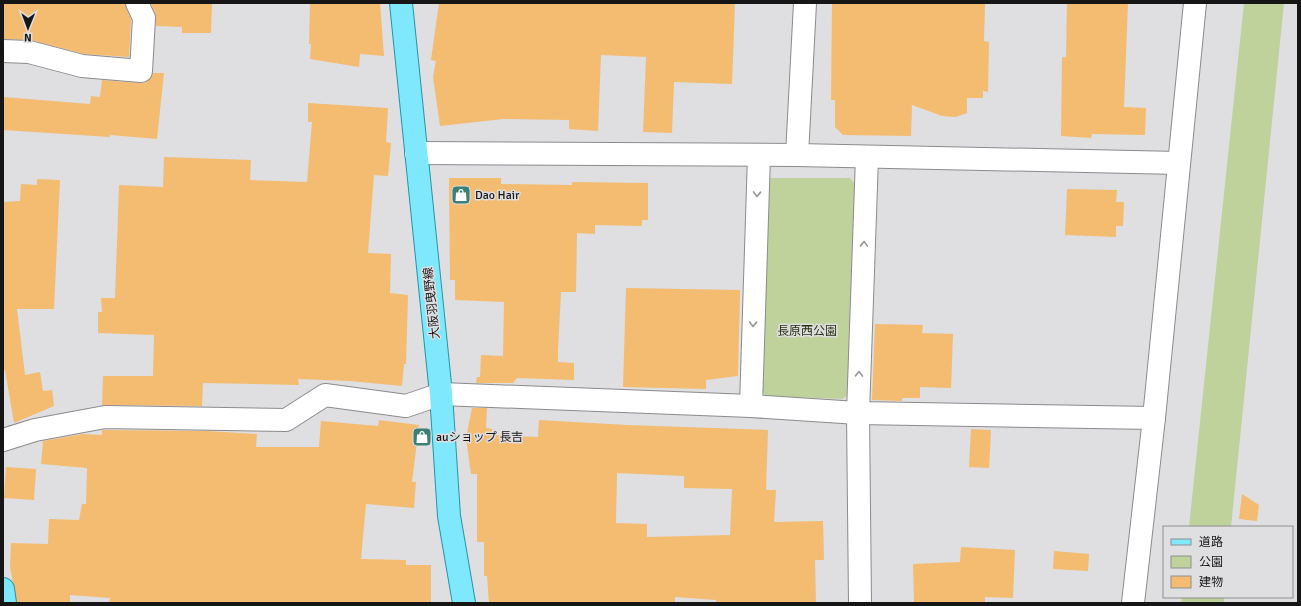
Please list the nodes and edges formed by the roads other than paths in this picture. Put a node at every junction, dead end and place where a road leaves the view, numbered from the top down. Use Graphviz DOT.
graph roads {
  1 [pos="137,3"];
  2 [pos="401,3"];
  3 [pos="805,3"];
  4 [pos="1195,3"];
  5 [pos="3,51"];
  6 [pos="416,153"];
  7 [pos="759,155"];
  8 [pos="797,155"];
  9 [pos="867,157"];
  10 [pos="1179,163"];
  11 [pos="441,394"];
  12 [pos="751,406"];
  13 [pos="858,413"];
  14 [pos="1154,418"];
  15 [pos="3,440"];
  16 [pos="3,589"];
  17 [pos="5,603"];
  18 [pos="464,603"];
  19 [pos="860,603"];
  20 [pos="1133,603"];
  1 -- 5 [label="street"];
  2 -- 6 [label="main road, 大阪羽曳野線"];
  3 -- 8 [label="street"];
  4 -- 10 [label="street"];
  6 -- 7 [label="street"];
  6 -- 11 [label="main road, 大阪羽曳野線"];
  7 -- 8 [label="street"];
  7 -- 12 [label="street, one-way"];
  8 -- 9 [label="street"];
  9 -- 10 [label="street"];
  13 -- 9 [label="street, one-way"];
  10 -- 14 [label="street"];
  11 -- 12 [label="street"];
  11 -- 15 [label="street"];
  11 -- 18 [label="main road, 大阪羽曳野線"];
  12 -- 13 [label="street"];
  13 -- 14 [label="street"];
  13 -- 19 [label="street"];
  14 -- 20 [label="street"];
  16 -- 17 [label="main road"];
}
